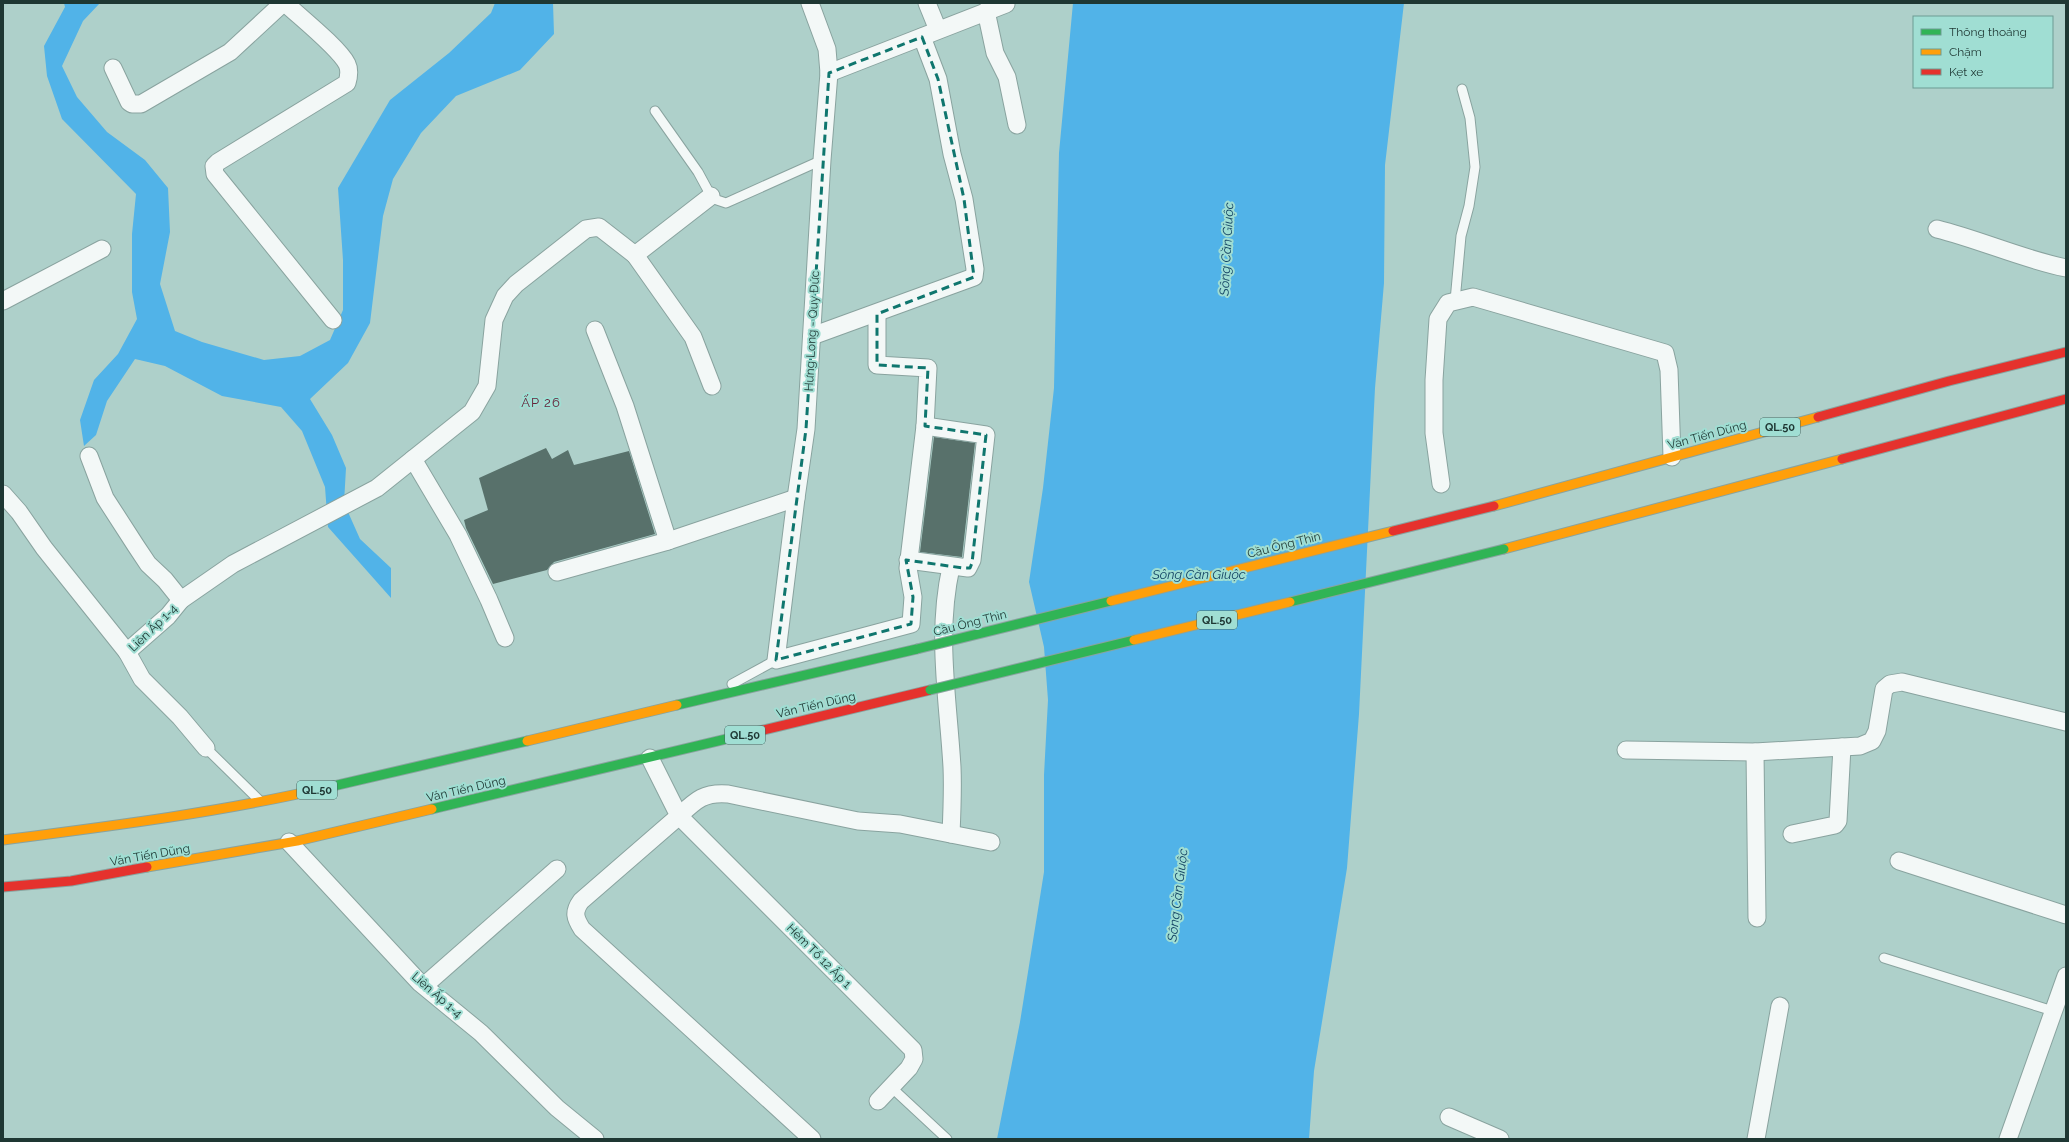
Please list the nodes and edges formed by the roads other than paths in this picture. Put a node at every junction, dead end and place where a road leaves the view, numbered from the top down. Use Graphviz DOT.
graph roads {
  1 [pos="284,3"];
  2 [pos="810,3"];
  3 [pos="927,3"];
  4 [pos="1006,4"];
  5 [pos="986,12"];
  6 [pos="938,30"];
  7 [pos="922,37"];
  8 [pos="112,68"];
  9 [pos="829,73"];
  10 [pos="1462,89"];
  11 [pos="655,111"];
  12 [pos="1017,125"];
  13 [pos="822,160"];
  14 [pos="711,196"];
  15 [pos="1937,229"];
  16 [pos="102,249"];
  17 [pos="635,255"];
  18 [pos="2066,268"];
  19 [pos="3,301"];
  20 [pos="1455,301"];
  21 [pos="877,314"];
  22 [pos="333,320"];
  23 [pos="595,330"];
  24 [pos="812,336"];
  25 [pos="2066,352"];
  26 [pos="712,386"];
  27 [pos="2066,399"];
  28 [pos="925,426"];
  29 [pos="89,456"];
  30 [pos="1672,457"];
  31 [pos="413,459"];
  32 [pos="1441,484"];
  33 [pos="3,494"];
  34 [pos="796,498"];
  35 [pos="1494,506"];
  36 [pos="668,540"];
  37 [pos="908,560"];
  38 [pos="951,567"];
  39 [pos="557,572"];
  40 [pos="181,600"];
  41 [pos="504,638"];
  42 [pos="127,652"];
  43 [pos="776,660"];
  44 [pos="704,699"];
  45 [pos="2066,722"];
  46 [pos="1842,747"];
  47 [pos="206,748"];
  48 [pos="1626,750"];
  49 [pos="1755,752"];
  50 [pos="650,758"];
  51 [pos="261,803"];
  52 [pos="679,816"];
  53 [pos="951,834"];
  54 [pos="1792,834"];
  55 [pos="3,840"];
  56 [pos="289,842"];
  57 [pos="991,842"];
  58 [pos="1899,861"];
  59 [pos="558,870"];
  60 [pos="3,887"];
  61 [pos="2066,915"];
  62 [pos="1757,918"];
  63 [pos="1884,958"];
  64 [pos="2066,976"];
  65 [pos="425,985"];
  66 [pos="1780,1006"];
  67 [pos="2054,1011"];
  68 [pos="891,1087"];
  69 [pos="878,1101"];
  70 [pos="1449,1117"];
  71 [pos="595,1139"];
  72 [pos="812,1139"];
  73 [pos="947,1139"];
  74 [pos="1500,1139"];
  75 [pos="1756,1139"];
  76 [pos="2008,1139"];
  1 -- 8 [label="street"];
  1 -- 22 [label="street"];
  2 -- 9 [label="street, Hưng Long - Quy Đức"];
  3 -- 6 [label="street"];
  4 -- 5 [label="street"];
  5 -- 6 [label="street"];
  5 -- 12 [label="street"];
  6 -- 7 [label="street"];
  7 -- 9 [label="street"];
  7 -- 21 [label="street"];
  9 -- 13 [label="street, Hưng Long - Quy Đức"];
  10 -- 20 [label="lane"];
  11 -- 14 [label="lane"];
  13 -- 14 [label="lane"];
  13 -- 24 [label="street, Hưng Long - Quy Đức"];
  14 -- 17 [label="street"];
  15 -- 18 [label="street"];
  16 -- 19 [label="street"];
  17 -- 26 [label="street"];
  17 -- 31 [label="street, Liên Ấp 1-4"];
  20 -- 30 [label="street"];
  20 -- 32 [label="street"];
  21 -- 24 [label="street"];
  21 -- 28 [label="street"];
  23 -- 36 [label="street"];
  24 -- 34 [label="street, Hưng Long - Quy Đức"];
  25 -- 30 [label="highway, Văn Tiến Dũng / QL.50"];
  27 -- 50 [label="highway, Văn Tiến Dũng / QL.50, bridge"];
  28 -- 37 [label="street"];
  28 -- 38 [label="street"];
  29 -- 40 [label="street"];
  30 -- 35 [label="highway, Văn Tiến Dũng / QL.50"];
  31 -- 40 [label="street, Liên Ấp 1-4"];
  31 -- 41 [label="street"];
  33 -- 42 [label="street"];
  34 -- 36 [label="street"];
  34 -- 43 [label="street, Hưng Long - Quy Đức"];
  35 -- 44 [label="highway, Cầu Ông Thìn / QL.50, bridge"];
  36 -- 39 [label="street"];
  37 -- 38 [label="street"];
  37 -- 43 [label="street"];
  38 -- 53 [label="street"];
  40 -- 42 [label="street, Liên Ấp 1-4"];
  42 -- 47 [label="street, Liên Ấp 1-4"];
  43 -- 44 [label="lane"];
  44 -- 51 [label="highway, QL.50"];
  45 -- 46 [label="street"];
  46 -- 49 [label="street"];
  46 -- 54 [label="street"];
  47 -- 51 [label="lane, Liên Ấp 1-4"];
  48 -- 49 [label="street"];
  49 -- 62 [label="street"];
  50 -- 52 [label="street, Hẻm Tổ 12 Ấp 1"];
  50 -- 56 [label="highway, Văn Tiến Dũng / QL.50"];
  51 -- 55 [label="highway, QL.50"];
  52 -- 53 [label="street"];
  52 -- 68 [label="street, Hẻm Tổ 12 Ấp 1"];
  52 -- 72 [label="street"];
  53 -- 57 [label="street"];
  56 -- 60 [label="highway, Văn Tiến Dũng / QL.50"];
  56 -- 65 [label="street, Liên Ấp 1-4"];
  58 -- 61 [label="street"];
  59 -- 65 [label="street"];
  63 -- 67 [label="lane"];
  64 -- 67 [label="street"];
  65 -- 71 [label="street, Liên Ấp 1-4"];
  66 -- 75 [label="street"];
  67 -- 76 [label="street"];
  68 -- 69 [label="street, Hẻm Tổ 12 Ấp 1"];
  68 -- 73 [label="lane"];
  70 -- 74 [label="street"];
}
